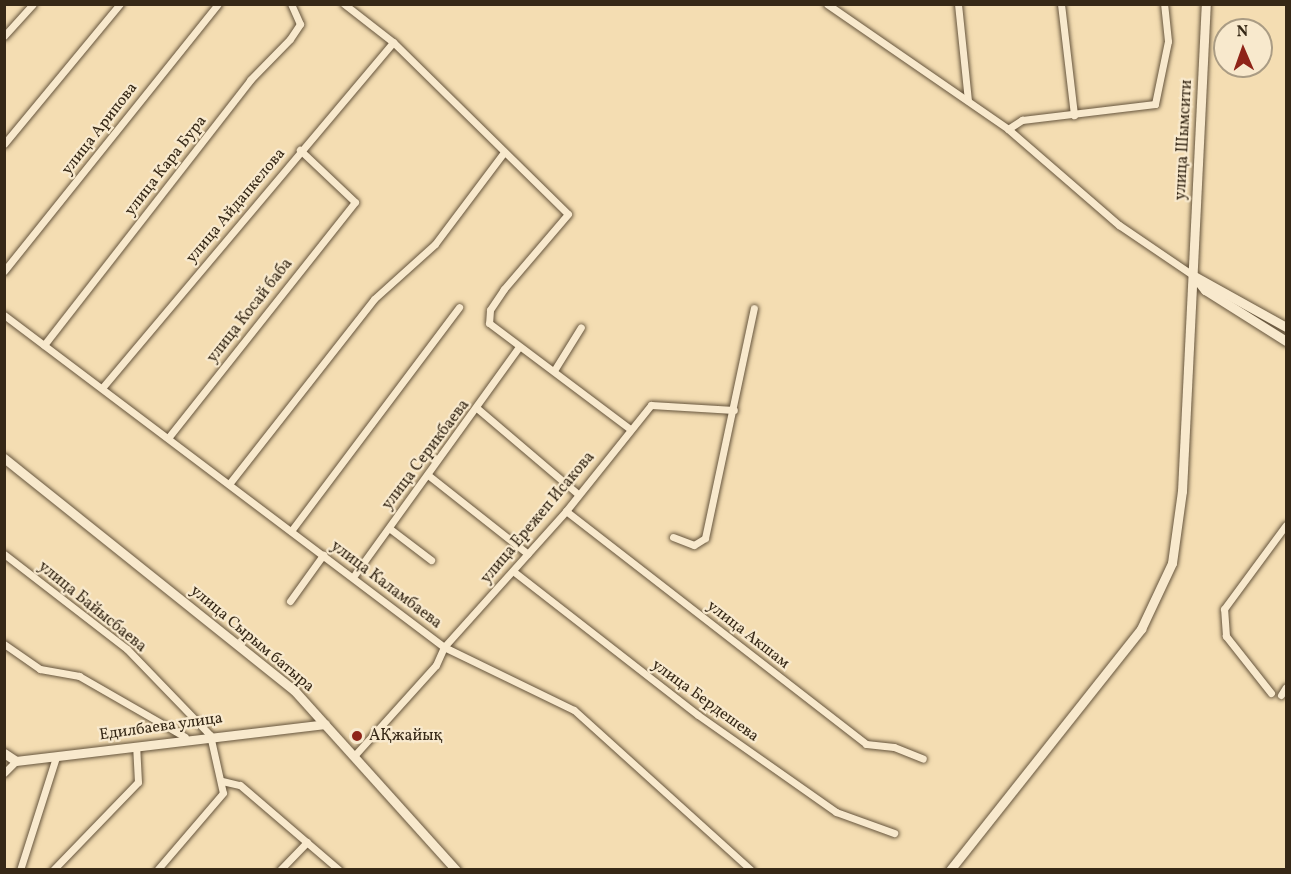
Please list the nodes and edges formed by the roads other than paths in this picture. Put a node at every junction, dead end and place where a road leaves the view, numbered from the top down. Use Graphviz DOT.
graph roads {
  1 [pos="33,4"];
  2 [pos="120,4"];
  3 [pos="218,4"];
  4 [pos="291,4"];
  5 [pos="345,4"];
  6 [pos="827,4"];
  7 [pos="958,4"];
  8 [pos="1061,4"];
  9 [pos="1164,4"];
  10 [pos="1206,4"];
  11 [pos="4,36"];
  12 [pos="393,42"];
  13 [pos="968,100"];
  14 [pos="1074,115"];
  15 [pos="1008,129"];
  16 [pos="4,144"];
  17 [pos="300,150"];
  18 [pos="504,152"];
  19 [pos="4,271"];
  20 [pos="1194,276"];
  21 [pos="459,307"];
  22 [pos="754,308"];
  23 [pos="4,315"];
  24 [pos="581,327"];
  25 [pos="1287,327"];
  26 [pos="1287,341"];
  27 [pos="44,345"];
  28 [pos="519,347"];
  29 [pos="555,369"];
  30 [pos="102,388"];
  31 [pos="478,409"];
  32 [pos="734,410"];
  33 [pos="630,429"];
  34 [pos="168,438"];
  35 [pos="4,458"];
  36 [pos="428,475"];
  37 [pos="229,484"];
  38 [pos="578,494"];
  39 [pos="566,511"];
  40 [pos="1287,525"];
  41 [pos="389,528"];
  42 [pos="291,531"];
  43 [pos="673,537"];
  44 [pos="4,554"];
  45 [pos="528,554"];
  46 [pos="323,555"];
  47 [pos="430,560"];
  48 [pos="513,571"];
  49 [pos="353,577"];
  50 [pos="290,601"];
  51 [pos="4,644"];
  52 [pos="444,647"];
  53 [pos="1287,687"];
  54 [pos="1271,693"];
  55 [pos="1281,695"];
  56 [pos="325,724"];
  57 [pos="210,735"];
  58 [pos="185,737"];
  59 [pos="136,746"];
  60 [pos="4,753"];
  61 [pos="354,756"];
  62 [pos="56,757"];
  63 [pos="922,759"];
  64 [pos="16,761"];
  65 [pos="4,773"];
  66 [pos="222,781"];
  67 [pos="894,833"];
  68 [pos="308,842"];
  69 [pos="20,870"];
  70 [pos="53,870"];
  71 [pos="157,870"];
  72 [pos="280,870"];
  73 [pos="339,870"];
  74 [pos="456,870"];
  75 [pos="751,870"];
  76 [pos="950,870"];
  1 -- 11 [label="street"];
  2 -- 16 [label="street"];
  3 -- 19 [label="street, улица Арипова"];
  4 -- 27 [label="street, улица Кара Бура"];
  5 -- 12 [label="street"];
  6 -- 13 [label="street"];
  7 -- 13 [label="street"];
  8 -- 14 [label="street"];
  9 -- 14 [label="street"];
  10 -- 20 [label="main road, улица Шымсити"];
  12 -- 17 [label="street, улица Айдапкелова"];
  12 -- 18 [label="street"];
  13 -- 15 [label="street"];
  14 -- 15 [label="street"];
  15 -- 20 [label="street"];
  17 -- 30 [label="street, улица Айдапкелова"];
  17 -- 34 [label="street, улица Косай баба"];
  18 -- 28 [label="street"];
  18 -- 37 [label="street"];
  20 -- 25 [label="main road"];
  20 -- 26 [label="main road"];
  20 -- 76 [label="main road, улица Шымсити"];
  21 -- 42 [label="street"];
  22 -- 32 [label="street"];
  23 -- 27 [label="street, улица Каламбаева"];
  24 -- 29 [label="street"];
  27 -- 30 [label="street, улица Каламбаева"];
  28 -- 29 [label="street"];
  28 -- 31 [label="street, улица Серикбаева"];
  29 -- 33 [label="street"];
  30 -- 34 [label="street, улица Каламбаева"];
  31 -- 36 [label="street, улица Серикбаева"];
  31 -- 38 [label="street"];
  32 -- 33 [label="street, улица Ережеп Исакова"];
  32 -- 43 [label="street"];
  33 -- 38 [label="street, улица Ережеп Исакова"];
  34 -- 37 [label="street, улица Каламбаева"];
  35 -- 56 [label="main road, улица Сырым батыра"];
  36 -- 41 [label="street, улица Серикбаева"];
  36 -- 45 [label="street"];
  37 -- 42 [label="street, улица Каламбаева"];
  38 -- 39 [label="street, улица Ережеп Исакова"];
  39 -- 45 [label="street, улица Ережеп Исакова"];
  39 -- 63 [label="street, улица Акшам"];
  40 -- 54 [label="street"];
  41 -- 47 [label="street"];
  41 -- 49 [label="street, улица Серикбаева"];
  42 -- 46 [label="street, улица Каламбаева"];
  44 -- 57 [label="street, улица Байысбаева"];
  45 -- 48 [label="street, улица Ережеп Исакова"];
  46 -- 49 [label="street, улица Каламбаева"];
  46 -- 50 [label="street"];
  48 -- 52 [label="street, улица Ережеп Исакова"];
  48 -- 67 [label="street, улица Бердешева"];
  49 -- 52 [label="street, улица Каламбаева"];
  51 -- 58 [label="street"];
  52 -- 61 [label="street, улица Ережеп Исакова"];
  52 -- 75 [label="street, улица Каламбаева"];
  53 -- 55 [label="street"];
  56 -- 57 [label="main road, Едилбаева улица"];
  56 -- 61 [label="main road, улица Сырым батыра"];
  57 -- 58 [label="main road, Едилбаева улица"];
  57 -- 66 [label="street"];
  58 -- 59 [label="main road, Едилбаева улица"];
  59 -- 62 [label="main road, Едилбаева улица"];
  59 -- 70 [label="street"];
  60 -- 64 [label="main road"];
  61 -- 74 [label="main road, улица Сырым батыра"];
  62 -- 64 [label="main road, Едилбаева улица"];
  62 -- 69 [label="street"];
  64 -- 65 [label="street"];
  66 -- 68 [label="street"];
  66 -- 71 [label="street"];
  68 -- 72 [label="street"];
  68 -- 73 [label="street"];
}
